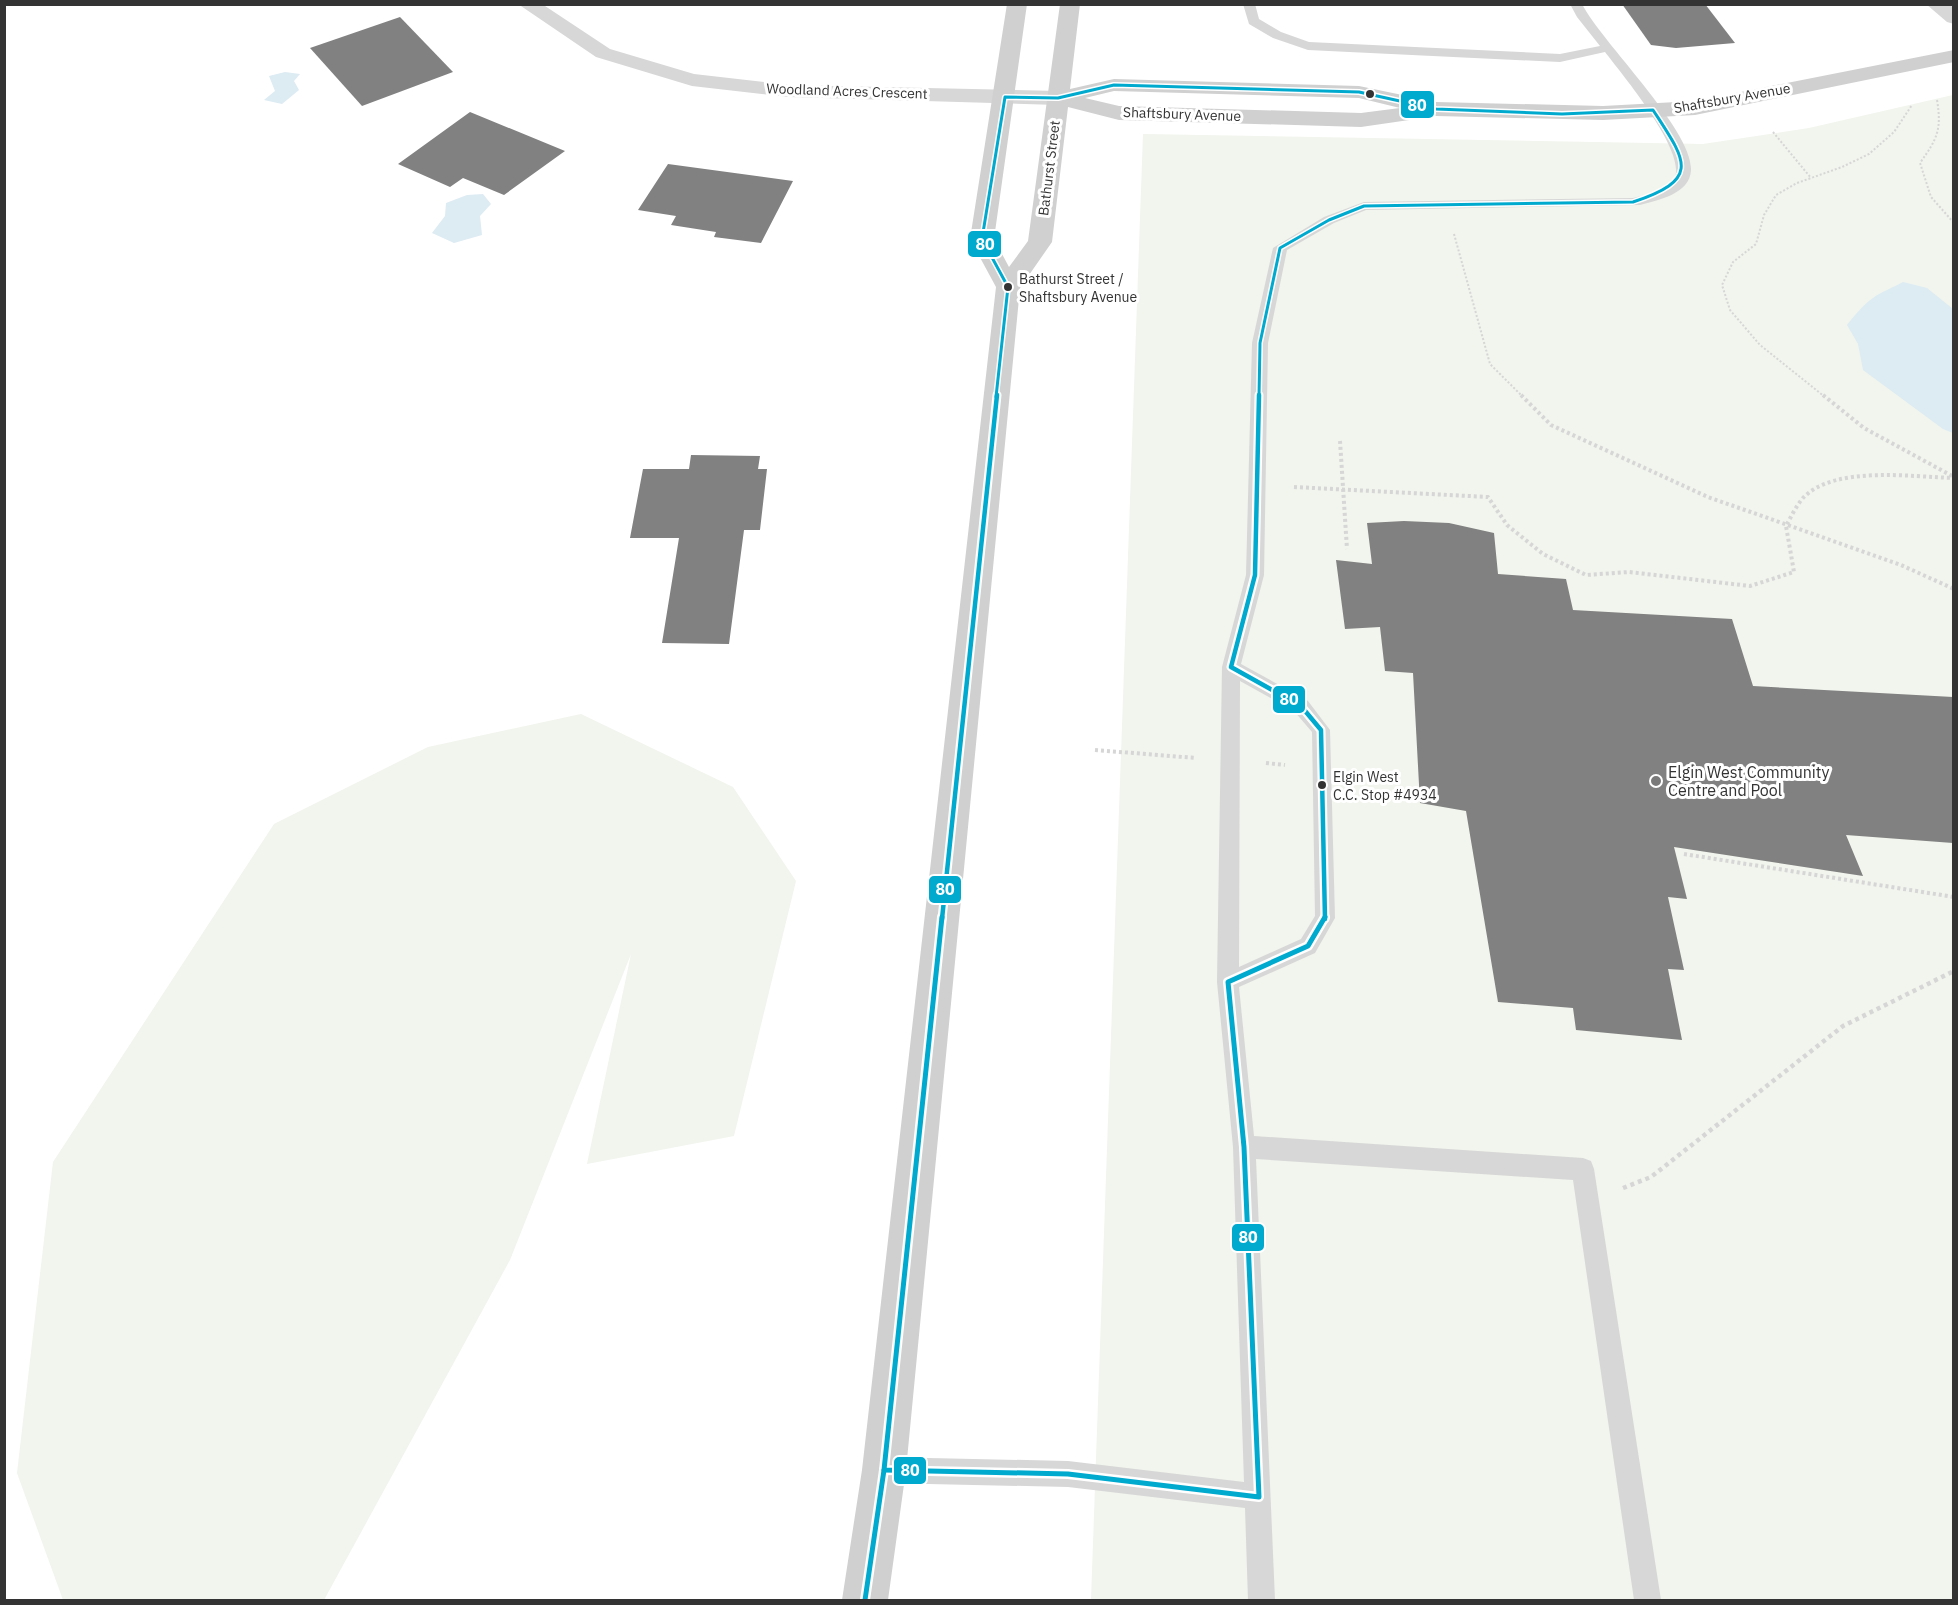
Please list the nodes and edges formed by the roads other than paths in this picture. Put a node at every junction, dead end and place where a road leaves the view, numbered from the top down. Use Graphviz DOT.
graph roads {
  1 [pos="528,4"];
  2 [pos="1017,4"];
  3 [pos="1070,4"];
  4 [pos="1249,4"];
  5 [pos="1576,4"];
  6 [pos="1936,4"];
  7 [pos="1953,18"];
  8 [pos="1608,48"];
  9 [pos="1953,56"];
  10 [pos="1005,97"];
  11 [pos="1058,98"];
  12 [pos="1653,110"];
  13 [pos="1008,287"];
  14 [pos="1231,667"];
  15 [pos="1228,982"];
  16 [pos="1244,1147"];
  17 [pos="884,1470"];
  18 [pos="1259,1497"];
  19 [pos="865,1600"];
  20 [pos="1262,1600"];
  21 [pos="1648,1600"];
  1 -- 10 [label="street, Woodland Acres Crescent"];
  2 -- 10 [label="main road"];
  3 -- 11 [label="main road, Bathurst Street"];
  4 -- 8 [label="lane"];
  5 -- 8 [label="lane"];
  6 -- 7 [label="street"];
  8 -- 12 [label="lane"];
  9 -- 12 [label="main road, Shaftsbury Avenue"];
  10 -- 11 [label="street, Woodland Acres Crescent"];
  10 -- 13 [label="main road"];
  11 -- 12 [label="main road, Shaftsbury Avenue"];
  11 -- 13 [label="main road, Bathurst Street"];
  12 -- 14 [label="lane"];
  13 -- 17 [label="main road, Bathurst Street"];
  14 -- 15 [label="lane"];
  14 -- 15 [label="lane"];
  15 -- 16 [label="lane"];
  16 -- 18 [label="lane"];
  16 -- 21 [label="lane"];
  17 -- 18 [label="lane"];
  17 -- 19 [label="main road, Bathurst Street"];
  18 -- 20 [label="lane"];
}
